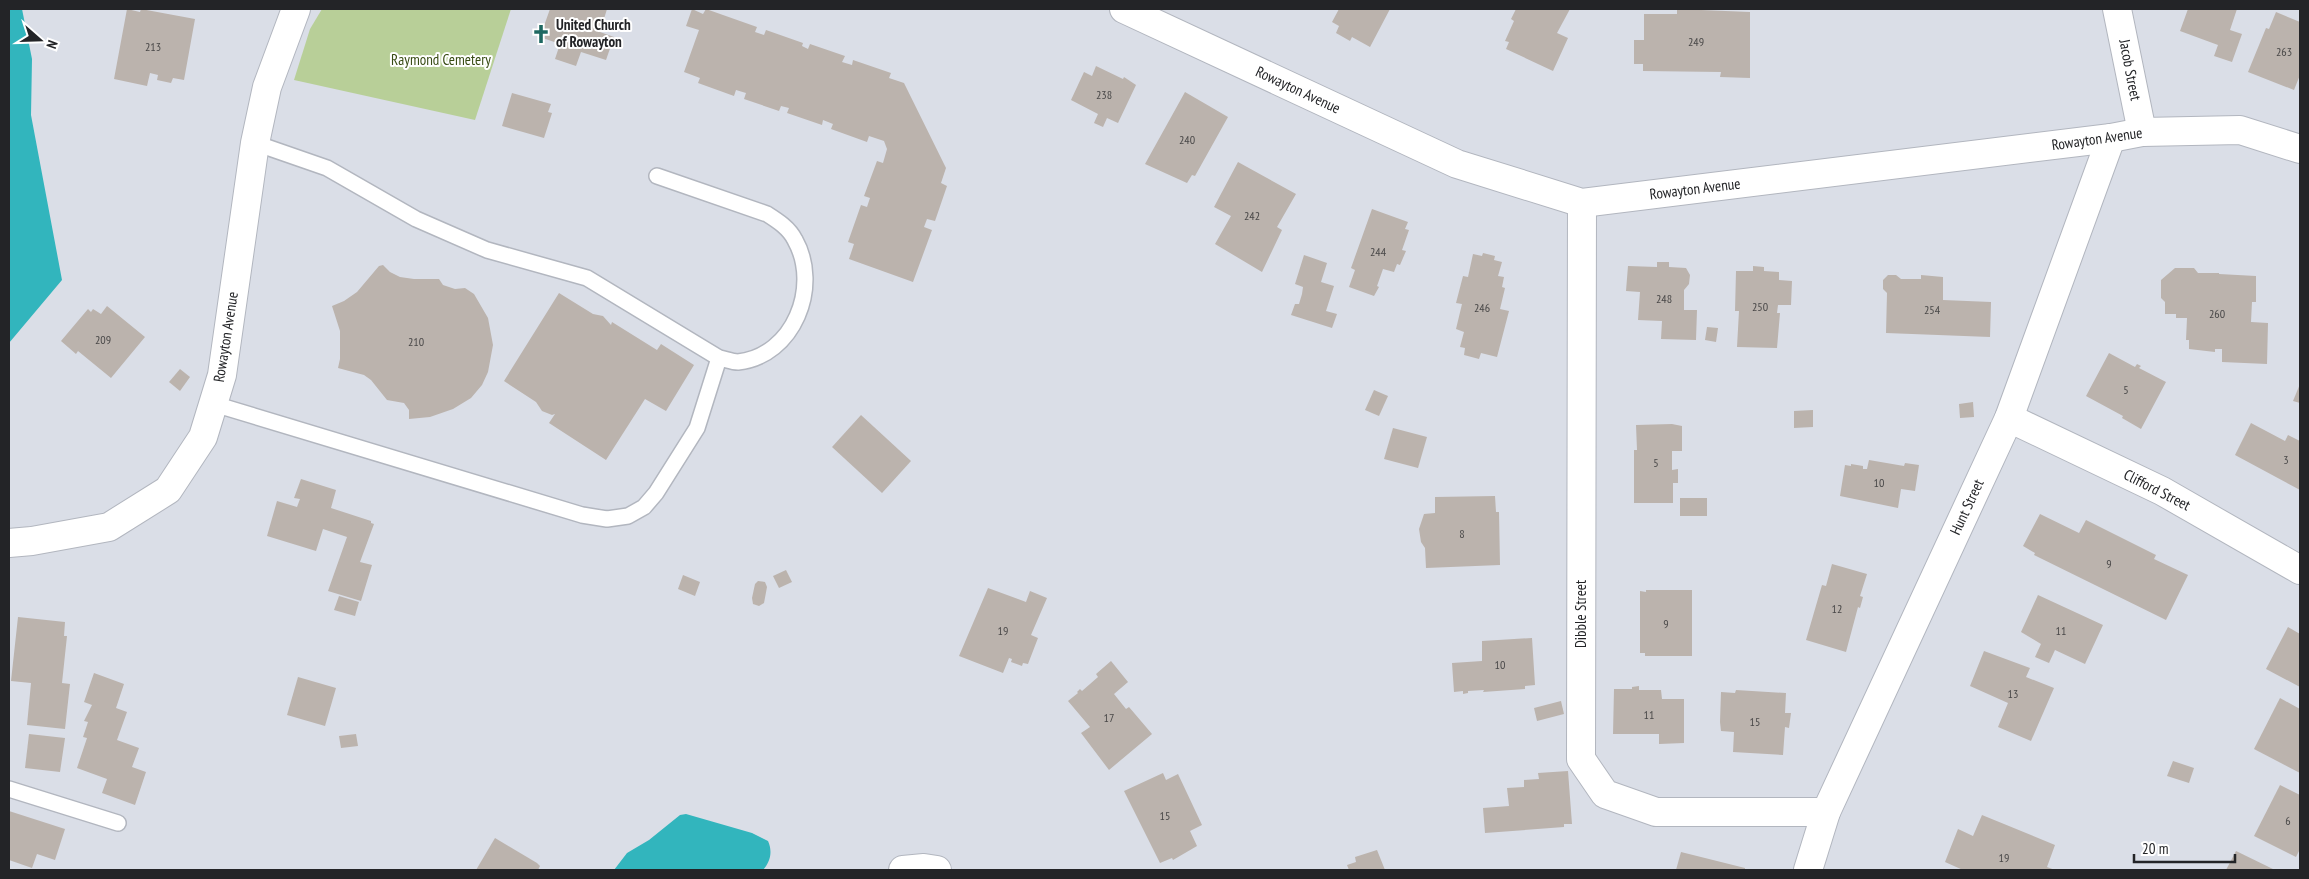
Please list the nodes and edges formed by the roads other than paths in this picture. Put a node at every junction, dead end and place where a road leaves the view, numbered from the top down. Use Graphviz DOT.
graph roads {
  1 [pos="296,9"];
  2 [pos="1124,9"];
  3 [pos="2117,9"];
  4 [pos="2142,132"];
  5 [pos="2111,138"];
  6 [pos="255,142"];
  7 [pos="2300,149"];
  8 [pos="658,176"];
  9 [pos="1582,203"];
  10 [pos="719,358"];
  11 [pos="214,404"];
  12 [pos="2009,418"];
  13 [pos="9,543"];
  14 [pos="2300,570"];
  15 [pos="9,789"];
  16 [pos="1826,812"];
  17 [pos="118,823"];
  18 [pos="903,870"];
  19 [pos="937,870"];
  20 [pos="1808,870"];
  1 -- 6 [label="street, Rowayton Avenue"];
  2 -- 9 [label="street, Rowayton Avenue"];
  3 -- 4 [label="street, Jacob Street"];
  4 -- 5 [label="street, Rowayton Avenue"];
  4 -- 7 [label="street, Rowayton Avenue"];
  5 -- 9 [label="street, Rowayton Avenue"];
  5 -- 12 [label="street, Hunt Street"];
  6 -- 10 [label="lane"];
  6 -- 11 [label="street, Rowayton Avenue"];
  8 -- 10 [label="lane"];
  9 -- 16 [label="street, Dibble Street"];
  10 -- 11 [label="lane"];
  11 -- 13 [label="street, Rowayton Avenue"];
  12 -- 14 [label="street, Clifford Street"];
  12 -- 16 [label="street, Hunt Street"];
  15 -- 17 [label="lane"];
  16 -- 20 [label="street, Hunt Street"];
  18 -- 19 [label="street"];
}
